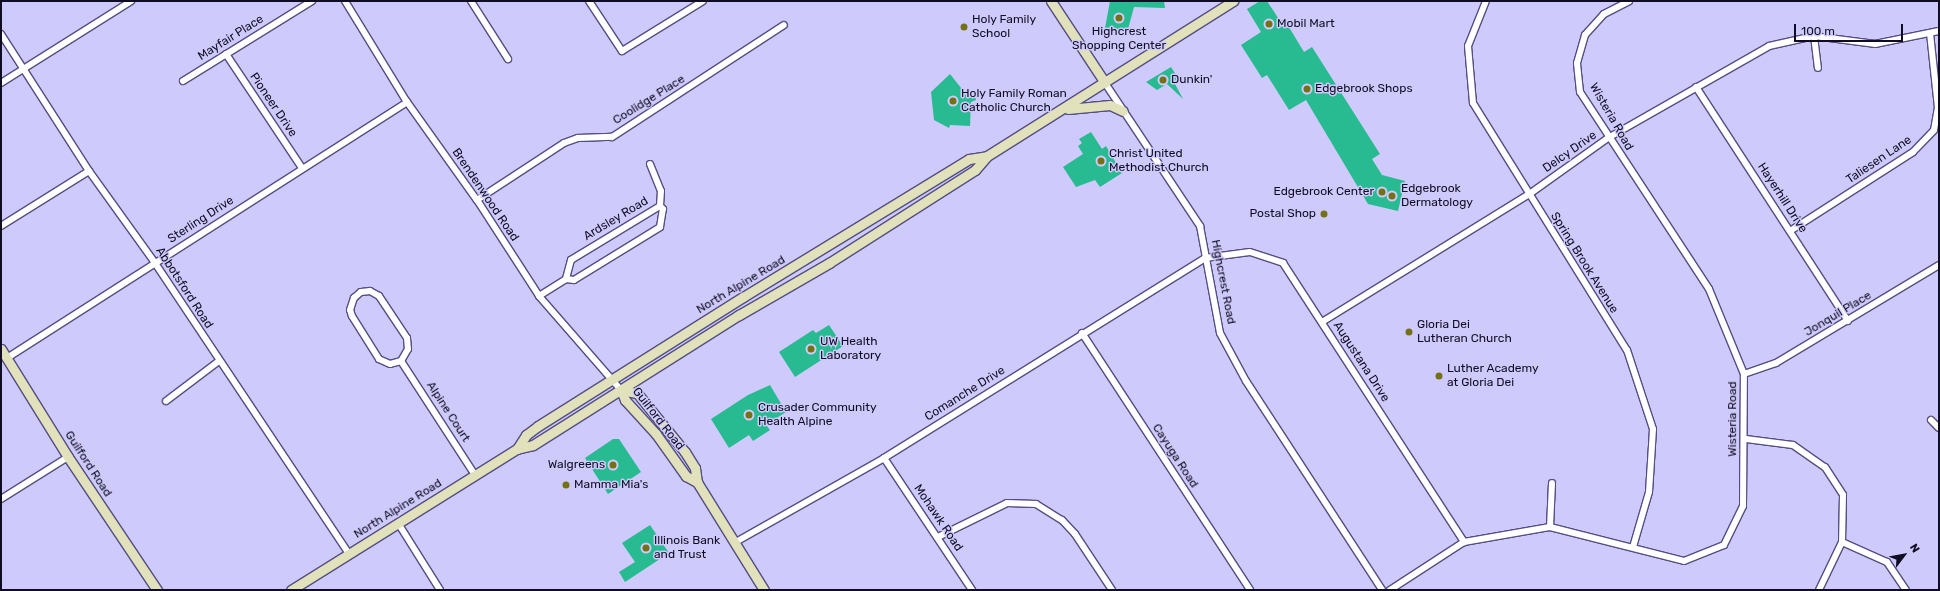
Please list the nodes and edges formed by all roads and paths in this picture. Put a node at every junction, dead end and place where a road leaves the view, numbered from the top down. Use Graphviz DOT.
graph roads {
  1 [pos="131,1"];
  2 [pos="312,1"];
  3 [pos="345,1"];
  4 [pos="471,1"];
  5 [pos="589,1"];
  6 [pos="703,1"];
  7 [pos="1051,1"];
  8 [pos="1233,1"];
  9 [pos="1486,1"];
  10 [pos="1629,1"];
  11 [pos="784,25"];
  12 [pos="1939,31"];
  13 [pos="1930,33"];
  14 [pos="1,34"];
  15 [pos="1814,36"];
  16 [pos="226,54"];
  17 [pos="508,58"];
  18 [pos="24,68"];
  19 [pos="1818,68"];
  20 [pos="183,81"];
  21 [pos="1,83"];
  22 [pos="1105,84"];
  23 [pos="1696,87"];
  24 [pos="407,102"];
  25 [pos="1062,110"];
  26 [pos="1123,111"];
  27 [pos="1608,138"];
  28 [pos="987,156"];
  29 [pos="650,164"];
  30 [pos="302,168"];
  31 [pos="89,171"];
  32 [pos="1528,194"];
  33 [pos="477,200"];
  34 [pos="660,206"];
  35 [pos="1,226"];
  36 [pos="1790,231"];
  37 [pos="1205,258"];
  38 [pos="155,262"];
  39 [pos="1939,265"];
  40 [pos="566,279"];
  41 [pos="539,296"];
  42 [pos="1848,321"];
  43 [pos="1322,322"];
  44 [pos="1082,333"];
  45 [pos="1,349"];
  46 [pos="7,358"];
  47 [pos="219,361"];
  48 [pos="401,361"];
  49 [pos="1744,374"];
  50 [pos="611,380"];
  51 [pos="621,390"];
  52 [pos="166,401"];
  53 [pos="1931,420"];
  54 [pos="1939,428"];
  55 [pos="1746,439"];
  56 [pos="517,449"];
  57 [pos="68,457"];
  58 [pos="884,458"];
  59 [pos="475,475"];
  60 [pos="697,482"];
  61 [pos="1552,483"];
  62 [pos="1,499"];
  63 [pos="398,523"];
  64 [pos="1550,527"];
  65 [pos="938,537"];
  66 [pos="1464,542"];
  67 [pos="1842,542"];
  68 [pos="734,543"];
  69 [pos="1633,547"];
  70 [pos="349,554"];
  71 [pos="157,590"];
  72 [pos="291,590"];
  73 [pos="440,590"];
  74 [pos="764,590"];
  75 [pos="972,590"];
  76 [pos="1112,590"];
  77 [pos="1250,590"];
  78 [pos="1382,590"];
  79 [pos="1390,590"];
  80 [pos="1819,590"];
  81 [pos="1906,590"];
  1 -- 18 [label="street"];
  2 -- 16 [label="street, Mayfair Place"];
  3 -- 24 [label="street, Brendenwood Road"];
  4 -- 17 [label="street"];
  5 -- 6 [label="street"];
  7 -- 22 [label="main road, Highcrest Road"];
  8 -- 22 [label="main road, North Alpine Road"];
  9 -- 32 [label="street, Spring Brook Avenue"];
  10 -- 27 [label="street, Wisteria Road"];
  11 -- 33 [label="street, Coolidge Place"];
  12 -- 13 [label="street, Delcy Drive"];
  13 -- 15 [label="street, Delcy Drive"];
  13 -- 36 [label="street, Taliesen Lane"];
  14 -- 18 [label="street, Abbotsford Road"];
  15 -- 19 [label="street"];
  15 -- 23 [label="street, Delcy Drive"];
  16 -- 20 [label="street, Mayfair Place"];
  16 -- 30 [label="street, Pioneer Drive"];
  18 -- 21 [label="street"];
  18 -- 31 [label="street, Abbotsford Road"];
  22 -- 25 [label="main road, North Alpine Road"];
  22 -- 26 [label="street, Highcrest Road"];
  23 -- 27 [label="street, Delcy Drive"];
  23 -- 36 [label="street, Hayerhill Drive"];
  24 -- 30 [label="street, Sterling Drive"];
  24 -- 33 [label="street, Brendenwood Road"];
  25 -- 26 [label="main road"];
  25 -- 28 [label="main road, North Alpine Road"];
  26 -- 37 [label="street, Highcrest Road"];
  27 -- 32 [label="street, Delcy Drive"];
  27 -- 49 [label="street, Wisteria Road"];
  28 -- 50 [label="main road, North Alpine Road"];
  28 -- 51 [label="main road, North Alpine Road"];
  29 -- 34 [label="street"];
  30 -- 38 [label="street, Sterling Drive"];
  31 -- 35 [label="street"];
  31 -- 38 [label="street, Abbotsford Road"];
  32 -- 43 [label="street, Delcy Drive"];
  32 -- 69 [label="street, Spring Brook Avenue"];
  33 -- 41 [label="street, Brendenwood Road"];
  34 -- 40 [label="street, Ardsley Road"];
  34 -- 40 [label="street, Ardsley Road"];
  36 -- 42 [label="street, Hayerhill Drive"];
  37 -- 43 [label="street, Augustana Drive"];
  37 -- 44 [label="street, Comanche Drive"];
  37 -- 78 [label="street, Highcrest Road"];
  38 -- 46 [label="street, Sterling Drive"];
  38 -- 47 [label="street, Abbotsford Road"];
  39 -- 42 [label="street, Jonquil Place"];
  40 -- 41 [label="street, Ardsley Road"];
  41 -- 50 [label="street, Brendenwood Road"];
  42 -- 49 [label="street, Jonquil Place"];
  43 -- 66 [label="street, Augustana Drive"];
  44 -- 58 [label="street, Comanche Drive"];
  44 -- 77 [label="street, Cayuga Road"];
  45 -- 46 [label="main road, Guilford Road"];
  46 -- 57 [label="main road, Guilford Road"];
  47 -- 52 [label="street"];
  47 -- 70 [label="street, Abbotsford Road"];
  48 -- 48 [label="street"];
  48 -- 59 [label="street, Alpine Court"];
  49 -- 55 [label="street, Wisteria Road"];
  50 -- 51 [label="street, Brendenwood Road"];
  50 -- 56 [label="main road, North Alpine Road"];
  51 -- 56 [label="main road, North Alpine Road"];
  51 -- 60 [label="main road, Guilford Road"];
  51 -- 60 [label="main road, Guilford Road"];
  53 -- 54 [label="street"];
  55 -- 67 [label="street"];
  55 -- 69 [label="street, Wisteria Road"];
  56 -- 59 [label="main road, North Alpine Road"];
  57 -- 62 [label="street"];
  57 -- 71 [label="main road, Guilford Road"];
  58 -- 65 [label="street, Mohawk Road"];
  58 -- 68 [label="street, Comanche Drive"];
  59 -- 63 [label="main road, North Alpine Road"];
  60 -- 68 [label="main road, Guilford Road"];
  61 -- 64 [label="street"];
  63 -- 70 [label="main road, North Alpine Road"];
  63 -- 73 [label="street"];
  64 -- 66 [label="street, Wisteria Road"];
  64 -- 69 [label="street, Wisteria Road"];
  65 -- 75 [label="street, Mohawk Road"];
  65 -- 76 [label="street"];
  66 -- 79 [label="street, Wisteria Road"];
  67 -- 80 [label="street"];
  67 -- 81 [label="street"];
  68 -- 74 [label="main road, Guilford Road"];
  70 -- 72 [label="main road, North Alpine Road"];
}
